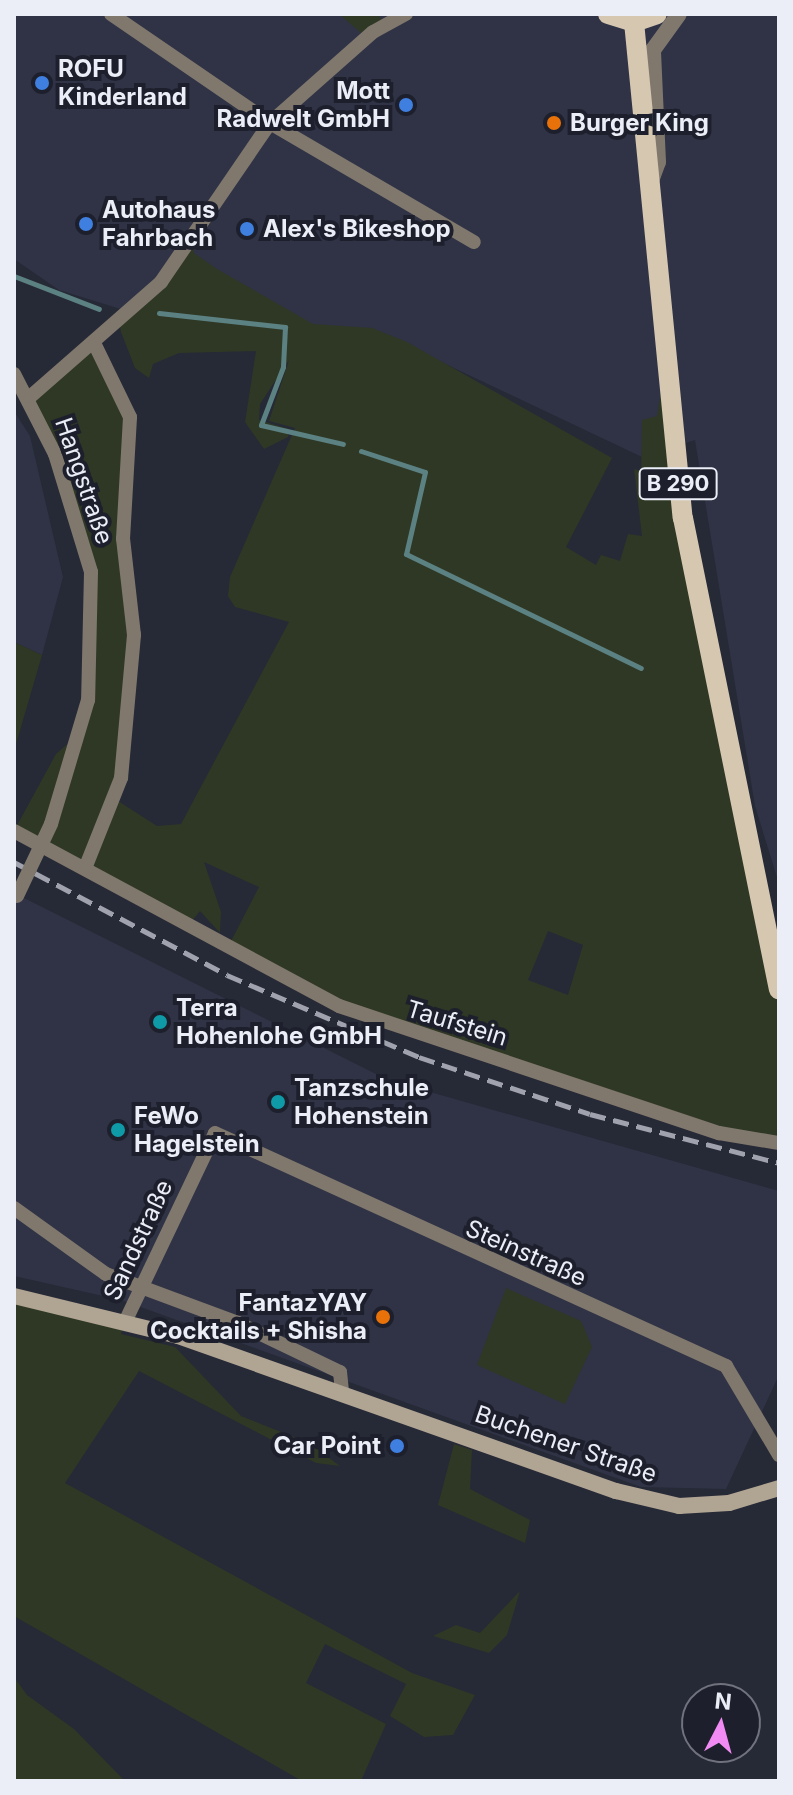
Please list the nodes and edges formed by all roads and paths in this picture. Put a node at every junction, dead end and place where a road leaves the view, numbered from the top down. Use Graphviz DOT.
graph roads {
  1 [pos="111,14"];
  2 [pos="406,14"];
  3 [pos="608,14"];
  4 [pos="657,14"];
  5 [pos="679,14"];
  6 [pos="634,22"];
  7 [pos="270,123"];
  8 [pos="650,183"];
  9 [pos="474,242"];
  10 [pos="95,345"];
  11 [pos="14,374"];
  12 [pos="31,396"];
  13 [pos="14,831"];
  14 [pos="86,866"];
  15 [pos="15,899"];
  16 [pos="779,989"];
  17 [pos="215,1133"];
  18 [pos="779,1143"];
  19 [pos="14,1208"];
  20 [pos="136,1289"];
  21 [pos="14,1296"];
  22 [pos="125,1322"];
  23 [pos="342,1390"];
  24 [pos="779,1455"];
  25 [pos="779,1488"];
  1 -- 7 [label="street"];
  2 -- 7 [label="street"];
  3 -- 6 [label="main road"];
  4 -- 6 [label="main road"];
  5 -- 8 [label="street"];
  6 -- 8 [label="main road, B 290"];
  7 -- 9 [label="street"];
  7 -- 10 [label="street"];
  8 -- 16 [label="main road, B 290"];
  10 -- 12 [label="street"];
  10 -- 14 [label="street"];
  11 -- 12 [label="street, Hangstraße"];
  12 -- 15 [label="street, Hangstraße, bridge"];
  13 -- 14 [label="street, Taufstein"];
  14 -- 18 [label="street, Taufstein"];
  17 -- 20 [label="street, Sandstraße"];
  17 -- 24 [label="street, Steinstraße"];
  19 -- 20 [label="street"];
  20 -- 22 [label="street, Sandstraße"];
  20 -- 23 [label="street"];
  21 -- 22 [label="main road, Buchener Straße"];
  22 -- 23 [label="main road, Buchener Straße"];
  23 -- 25 [label="main road, Buchener Straße"];
}
